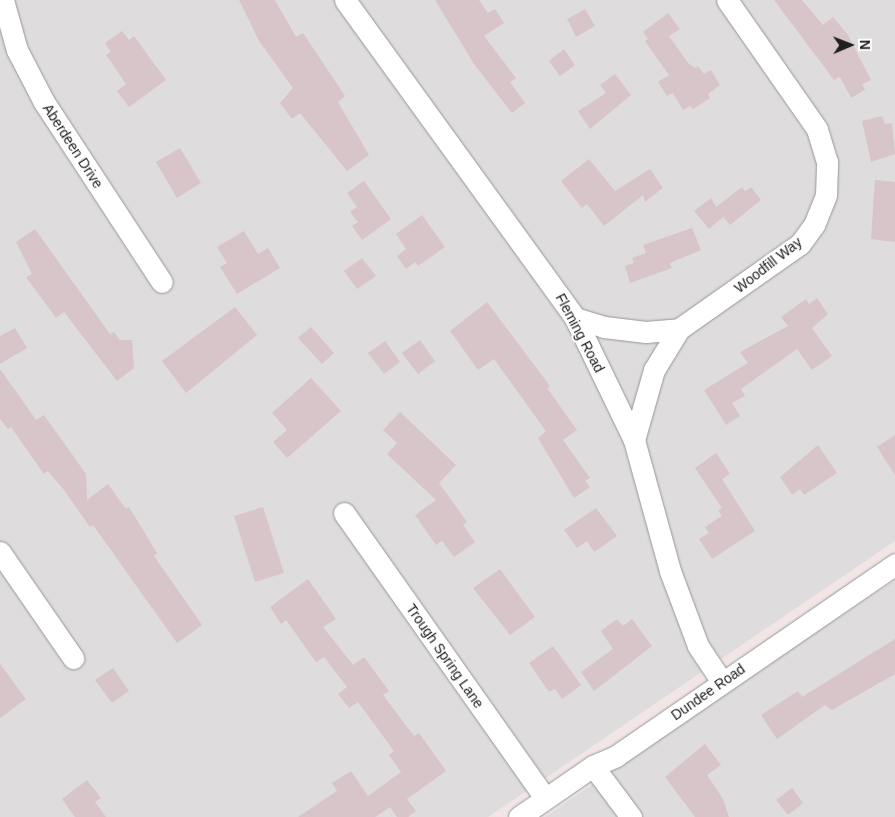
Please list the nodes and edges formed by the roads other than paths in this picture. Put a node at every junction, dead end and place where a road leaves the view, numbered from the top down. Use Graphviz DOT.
graph roads {
  1 [pos="3,0"];
  2 [pos="345,0"];
  3 [pos="727,0"];
  4 [pos="162,282"];
  5 [pos="575,318"];
  6 [pos="680,329"];
  7 [pos="634,440"];
  8 [pos="344,513"];
  9 [pos="0,552"];
  10 [pos="895,564"];
  11 [pos="73,658"];
  12 [pos="722,682"];
  13 [pos="594,766"];
  14 [pos="545,798"];
  15 [pos="519,817"];
  16 [pos="631,817"];
  1 -- 4 [label="street, Aberdeen Drive"];
  2 -- 5 [label="street, Fleming Road"];
  3 -- 6 [label="street, Woodfill Way"];
  5 -- 6 [label="street"];
  5 -- 7 [label="street, Fleming Road"];
  6 -- 7 [label="street, Woodfill Way"];
  7 -- 12 [label="street, Fleming Road"];
  8 -- 14 [label="street, Trough Spring Lane"];
  9 -- 11 [label="street"];
  10 -- 12 [label="street, Dundee Road"];
  12 -- 13 [label="street, Dundee Road"];
  13 -- 14 [label="street, Dundee Road"];
  13 -- 16 [label="street"];
  14 -- 15 [label="street, Dundee Road"];
}
